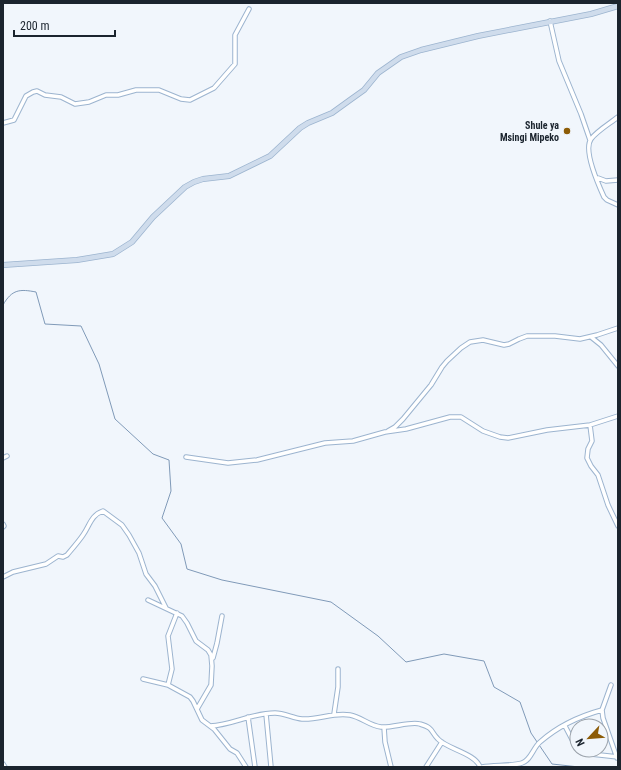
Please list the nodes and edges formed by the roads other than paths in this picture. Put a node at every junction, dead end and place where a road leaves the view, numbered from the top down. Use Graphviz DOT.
graph roads {
  1 [pos="618,6"];
  2 [pos="249,9"];
  3 [pos="550,21"];
  4 [pos="618,117"];
  5 [pos="3,123"];
  6 [pos="590,140"];
  7 [pos="598,178"];
  8 [pos="618,180"];
  9 [pos="618,206"];
  10 [pos="3,265"];
  11 [pos="618,328"];
  12 [pos="591,337"];
  13 [pos="618,366"];
  14 [pos="618,416"];
  15 [pos="590,425"];
  16 [pos="385,432"];
  17 [pos="186,457"];
  18 [pos="618,526"];
  19 [pos="3,577"];
  20 [pos="148,600"];
  21 [pos="166,608"];
  22 [pos="177,613"];
  23 [pos="222,616"];
  24 [pos="212,659"];
  25 [pos="338,669"];
  26 [pos="143,680"];
  27 [pos="168,685"];
  28 [pos="611,685"];
  29 [pos="197,709"];
  30 [pos="602,710"];
  31 [pos="266,714"];
  32 [pos="334,714"];
  33 [pos="248,717"];
  34 [pos="210,726"];
  35 [pos="218,726"];
  36 [pos="565,726"];
  37 [pos="384,727"];
  38 [pos="214,729"];
  39 [pos="569,734"];
  40 [pos="442,742"];
  41 [pos="617,758"];
  42 [pos="3,764"];
  43 [pos="390,766"];
  44 [pos="5,767"];
  45 [pos="246,767"];
  46 [pos="255,767"];
  47 [pos="272,767"];
  48 [pos="385,767"];
  49 [pos="426,767"];
  50 [pos="481,767"];
  1 -- 3 [label="street"];
  2 -- 5 [label="street"];
  3 -- 6 [label="street"];
  3 -- 10 [label="street"];
  4 -- 6 [label="street"];
  6 -- 7 [label="street"];
  7 -- 8 [label="street"];
  7 -- 9 [label="street"];
  11 -- 12 [label="street"];
  12 -- 13 [label="street"];
  12 -- 16 [label="street"];
  14 -- 15 [label="street"];
  15 -- 16 [label="street"];
  15 -- 18 [label="street"];
  16 -- 17 [label="street"];
  19 -- 21 [label="street"];
  20 -- 21 [label="street"];
  21 -- 22 [label="street"];
  22 -- 24 [label="street"];
  22 -- 27 [label="street"];
  23 -- 24 [label="street"];
  24 -- 29 [label="street"];
  25 -- 32 [label="street"];
  26 -- 27 [label="street"];
  27 -- 29 [label="street"];
  28 -- 30 [label="street"];
  29 -- 34 [label="street"];
  30 -- 36 [label="street"];
  30 -- 41 [label="street"];
  31 -- 32 [label="street"];
  31 -- 33 [label="street"];
  31 -- 47 [label="street"];
  32 -- 37 [label="street"];
  33 -- 35 [label="street"];
  33 -- 46 [label="street"];
  34 -- 35 [label="street"];
  34 -- 38 [label="street"];
  35 -- 38 [label="street"];
  36 -- 39 [label="street"];
  36 -- 50 [label="street"];
  37 -- 40 [label="street"];
  37 -- 43 [label="street"];
  38 -- 45 [label="street"];
  40 -- 49 [label="street"];
  40 -- 50 [label="street"];
  42 -- 44 [label="street"];
  43 -- 48 [label="street"];
}
